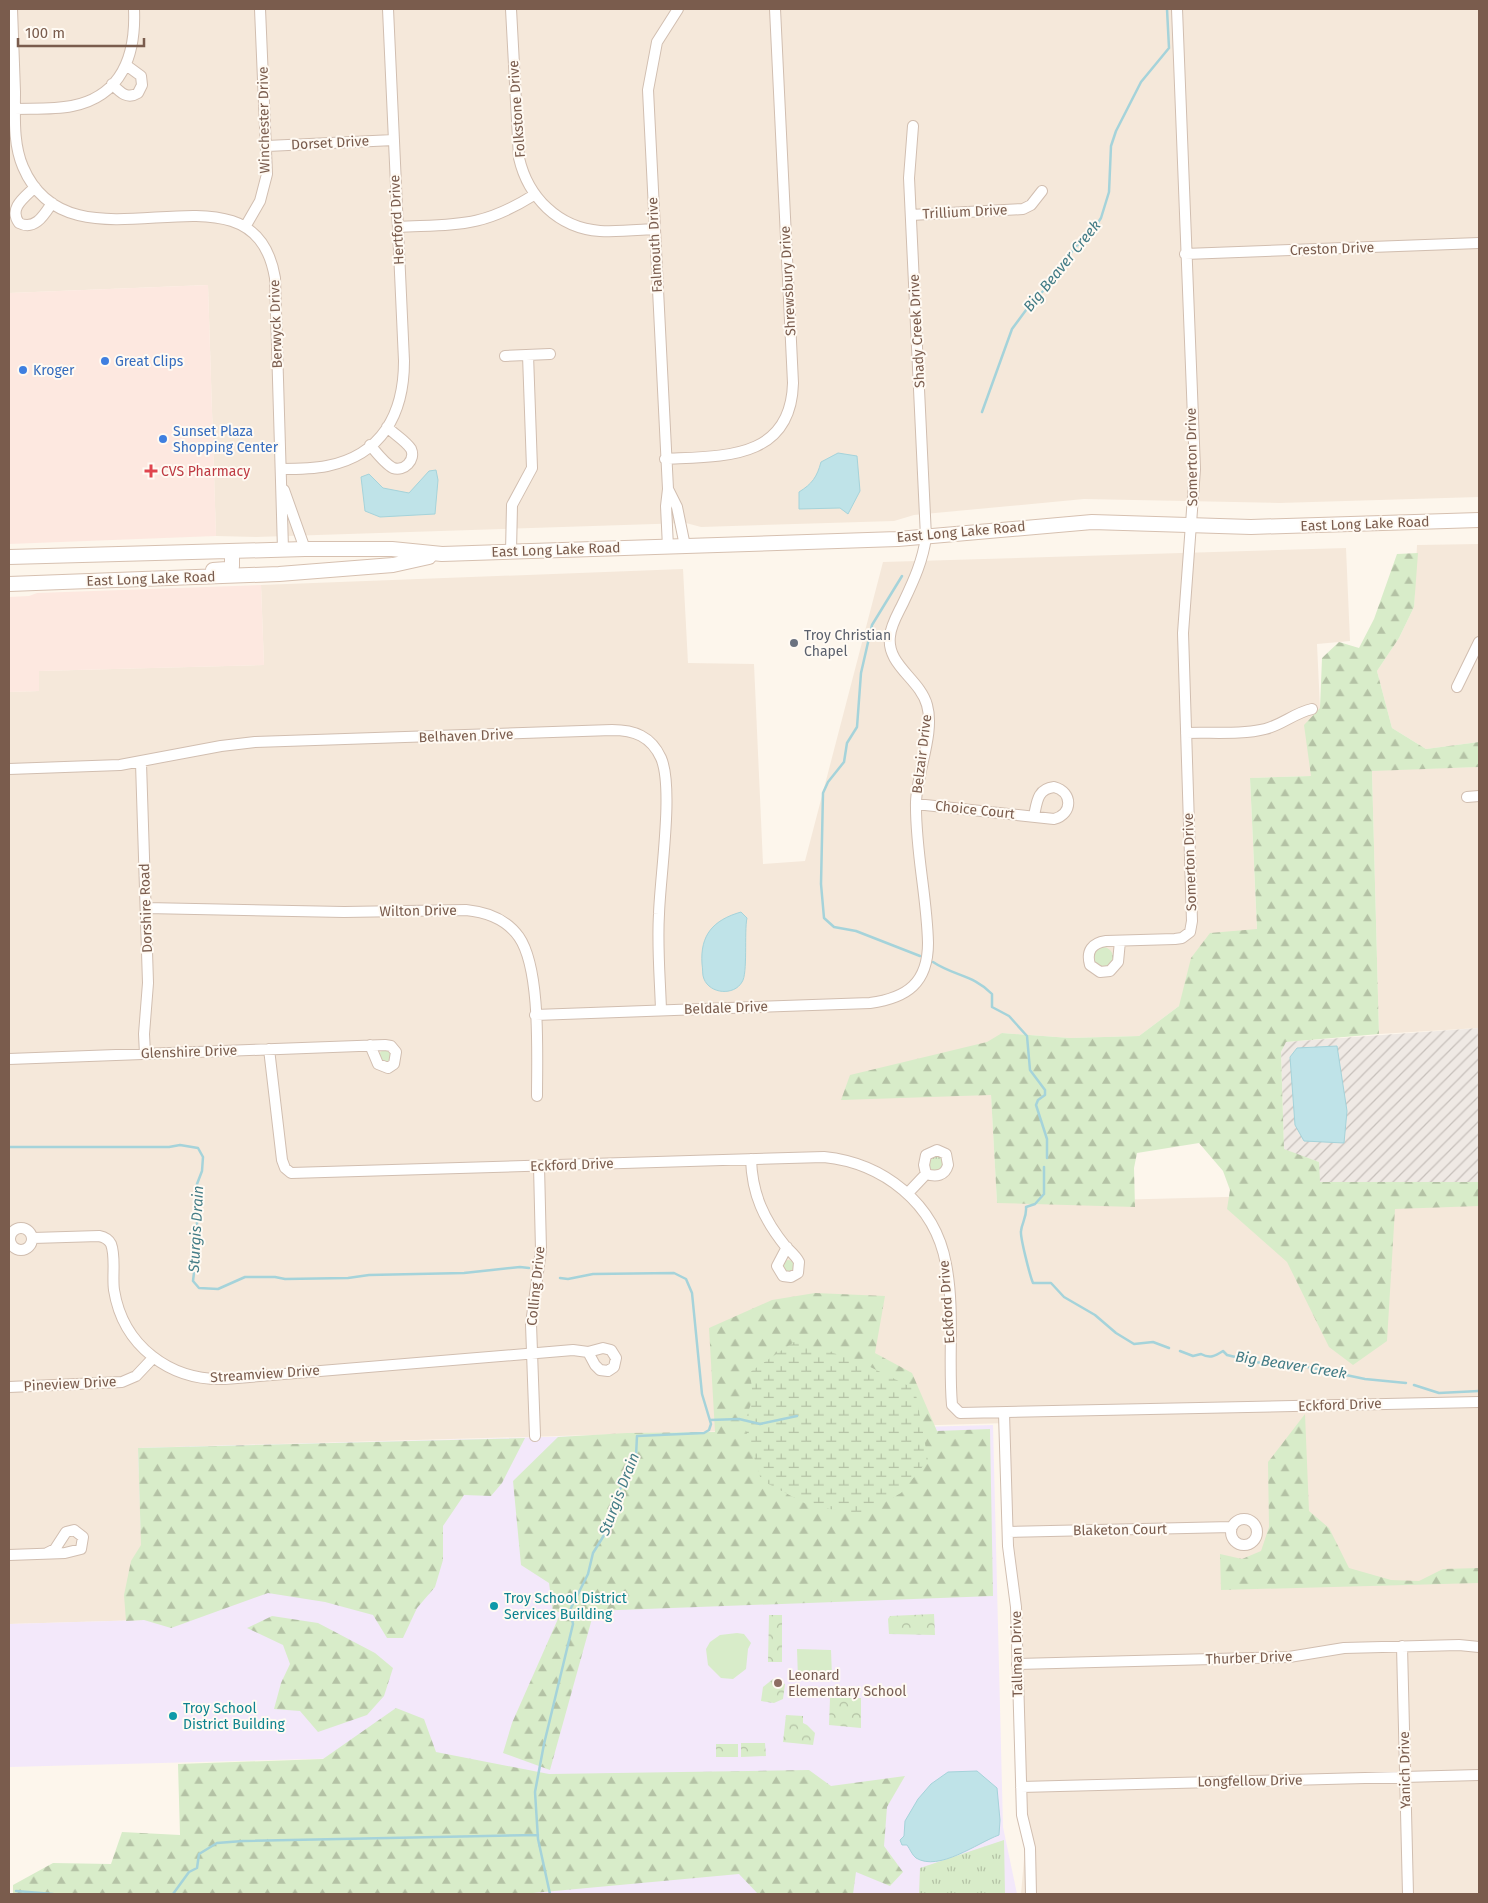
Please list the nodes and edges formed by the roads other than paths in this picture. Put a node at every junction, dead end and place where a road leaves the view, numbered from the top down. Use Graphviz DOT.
graph roads {
  1 [pos="12,9"];
  2 [pos="134,9"];
  3 [pos="260,9"];
  4 [pos="388,9"];
  5 [pos="511,9"];
  6 [pos="678,9"];
  7 [pos="775,9"];
  8 [pos="1177,9"];
  9 [pos="126,65"];
  10 [pos="112,84"];
  11 [pos="12,109"];
  12 [pos="914,126"];
  13 [pos="394,140"];
  14 [pos="267,146"];
  15 [pos="35,187"];
  16 [pos="1042,191"];
  17 [pos="534,195"];
  18 [pos="52,203"];
  19 [pos="911,215"];
  20 [pos="245,227"];
  21 [pos="398,227"];
  22 [pos="655,229"];
  23 [pos="1479,243"];
  24 [pos="1185,254"];
  25 [pos="550,354"];
  26 [pos="528,355"];
  27 [pos="506,356"];
  28 [pos="387,427"];
  29 [pos="370,446"];
  30 [pos="665,459"];
  31 [pos="281,474"];
  32 [pos="668,488"];
  33 [pos="1479,520"];
  34 [pos="1192,524"];
  35 [pos="926,537"];
  36 [pos="668,546"];
  37 [pos="685,546"];
  38 [pos="305,549"];
  39 [pos="342,549"];
  40 [pos="283,550"];
  41 [pos="232,552"];
  42 [pos="511,552"];
  43 [pos="442,554"];
  44 [pos="9,557"];
  45 [pos="271,574"];
  46 [pos="55,582"];
  47 [pos="9,584"];
  48 [pos="1479,642"];
  49 [pos="1457,688"];
  50 [pos="1312,710"];
  51 [pos="1186,733"];
  52 [pos="141,762"];
  53 [pos="9,769"];
  54 [pos="1479,796"];
  55 [pos="1467,797"];
  56 [pos="916,804"];
  57 [pos="1034,816"];
  58 [pos="146,908"];
  59 [pos="1120,941"];
  60 [pos="914,986"];
  61 [pos="661,1010"];
  62 [pos="535,1016"];
  63 [pos="370,1045"];
  64 [pos="269,1049"];
  65 [pos="145,1054"];
  66 [pos="9,1059"];
  67 [pos="537,1096"];
  68 [pos="751,1159"];
  69 [pos="539,1166"];
  70 [pos="926,1174"];
  71 [pos="908,1193"];
  72 [pos="33,1238"];
  73 [pos="787,1247"];
  74 [pos="532,1352"];
  75 [pos="588,1352"];
  76 [pos="153,1358"];
  77 [pos="9,1387"];
  78 [pos="1479,1402"];
  79 [pos="1004,1413"];
  80 [pos="535,1436"];
  81 [pos="1232,1527"];
  82 [pos="1008,1532"];
  83 [pos="9,1554"];
  84 [pos="47,1554"];
  85 [pos="1402,1646"];
  86 [pos="1479,1647"];
  87 [pos="1017,1664"];
  88 [pos="1479,1775"];
  89 [pos="1405,1777"];
  90 [pos="1021,1787"];
  91 [pos="1031,1894"];
  92 [pos="1408,1894"];
  1 -- 11 [label="street, Berwyck Drive"];
  2 -- 9 [label="street"];
  3 -- 14 [label="street, Winchester Drive"];
  4 -- 13 [label="street, Hertford Drive"];
  5 -- 17 [label="street, Folkstone Drive"];
  6 -- 22 [label="street, Falmouth Drive"];
  7 -- 30 [label="street, Shrewsbury Drive"];
  8 -- 24 [label="street, Somerton Drive"];
  9 -- 10 [label="street"];
  9 -- 10 [label="street"];
  10 -- 11 [label="street"];
  11 -- 15 [label="street, Berwyck Drive"];
  12 -- 19 [label="street, Shady Creek Drive"];
  13 -- 14 [label="street, Dorset Drive"];
  13 -- 21 [label="street, Hertford Drive"];
  14 -- 20 [label="street, Winchester Drive"];
  15 -- 18 [label="street, Berwyck Drive"];
  15 -- 18 [label="street"];
  16 -- 19 [label="street, Trillium Drive"];
  17 -- 21 [label="street"];
  17 -- 22 [label="street, Folkstone Drive"];
  18 -- 20 [label="street, Berwyck Drive"];
  19 -- 35 [label="street, Shady Creek Drive"];
  20 -- 31 [label="street, Berwyck Drive"];
  21 -- 28 [label="street, Hertford Drive"];
  22 -- 30 [label="street, Falmouth Drive"];
  23 -- 24 [label="street, Creston Drive"];
  24 -- 34 [label="street, Somerton Drive"];
  25 -- 26 [label="street"];
  26 -- 27 [label="street"];
  26 -- 42 [label="street"];
  28 -- 29 [label="street, Hertford Drive"];
  28 -- 29 [label="street"];
  29 -- 31 [label="street, Hertford Drive"];
  30 -- 32 [label="street, Falmouth Drive"];
  31 -- 38 [label="street, Berwyck Drive"];
  31 -- 40 [label="street, Berwyck Drive"];
  32 -- 36 [label="street, Falmouth Drive"];
  32 -- 37 [label="street, Falmouth Drive"];
  33 -- 34 [label="main road, East Long Lake Road"];
  34 -- 35 [label="main road, East Long Lake Road"];
  34 -- 51 [label="street, Somerton Drive"];
  35 -- 37 [label="main road, East Long Lake Road"];
  35 -- 56 [label="street, Belzair Drive"];
  36 -- 37 [label="main road, East Long Lake Road"];
  36 -- 42 [label="main road, East Long Lake Road"];
  38 -- 39 [label="main road, East Long Lake Road"];
  38 -- 40 [label="main road, East Long Lake Road"];
  39 -- 43 [label="main road, East Long Lake Road"];
  39 -- 45 [label="main road"];
  40 -- 41 [label="main road, East Long Lake Road"];
  41 -- 44 [label="main road, East Long Lake Road"];
  41 -- 46 [label="main road"];
  42 -- 43 [label="main road, East Long Lake Road"];
  43 -- 45 [label="main road, East Long Lake Road"];
  45 -- 46 [label="main road, East Long Lake Road"];
  46 -- 47 [label="main road, East Long Lake Road"];
  48 -- 49 [label="street"];
  50 -- 51 [label="street"];
  51 -- 59 [label="street, Somerton Drive"];
  52 -- 53 [label="street, Belhaven Drive"];
  52 -- 58 [label="street, Dorshire Road"];
  52 -- 61 [label="street, Belhaven Drive"];
  54 -- 55 [label="street"];
  56 -- 57 [label="street, Choice Court"];
  56 -- 60 [label="street, Belzair Drive"];
  58 -- 62 [label="street, Wilton Drive"];
  58 -- 65 [label="street, Dorshire Road"];
  60 -- 61 [label="street, Beldale Drive"];
  61 -- 62 [label="street, Beldale Drive"];
  62 -- 67 [label="street, Wilton Drive"];
  63 -- 64 [label="street, Glenshire Drive"];
  64 -- 65 [label="street, Glenshire Drive"];
  64 -- 69 [label="street, Eckford Drive"];
  65 -- 66 [label="street, Glenshire Drive"];
  68 -- 69 [label="street, Eckford Drive"];
  68 -- 71 [label="street, Eckford Drive"];
  68 -- 73 [label="street"];
  69 -- 74 [label="street, Colling Drive"];
  70 -- 71 [label="street"];
  71 -- 79 [label="street, Eckford Drive"];
  72 -- 76 [label="street, Streamview Drive"];
  74 -- 75 [label="street, Streamview Drive"];
  74 -- 76 [label="street, Streamview Drive"];
  74 -- 80 [label="street, Colling Drive"];
  76 -- 77 [label="street, Pineview Drive"];
  78 -- 79 [label="street, Eckford Drive"];
  79 -- 82 [label="street, Tallman Drive"];
  81 -- 82 [label="street, Blaketon Court"];
  82 -- 87 [label="street, Tallman Drive"];
  83 -- 84 [label="street"];
  85 -- 86 [label="street, Thurber Drive"];
  85 -- 87 [label="street, Thurber Drive"];
  85 -- 89 [label="street, Yanich Drive"];
  87 -- 90 [label="street, Tallman Drive"];
  88 -- 89 [label="street, Longfellow Drive"];
  89 -- 90 [label="street, Longfellow Drive"];
  89 -- 92 [label="street, Yanich Drive"];
  90 -- 91 [label="street, Tallman Drive"];
}
